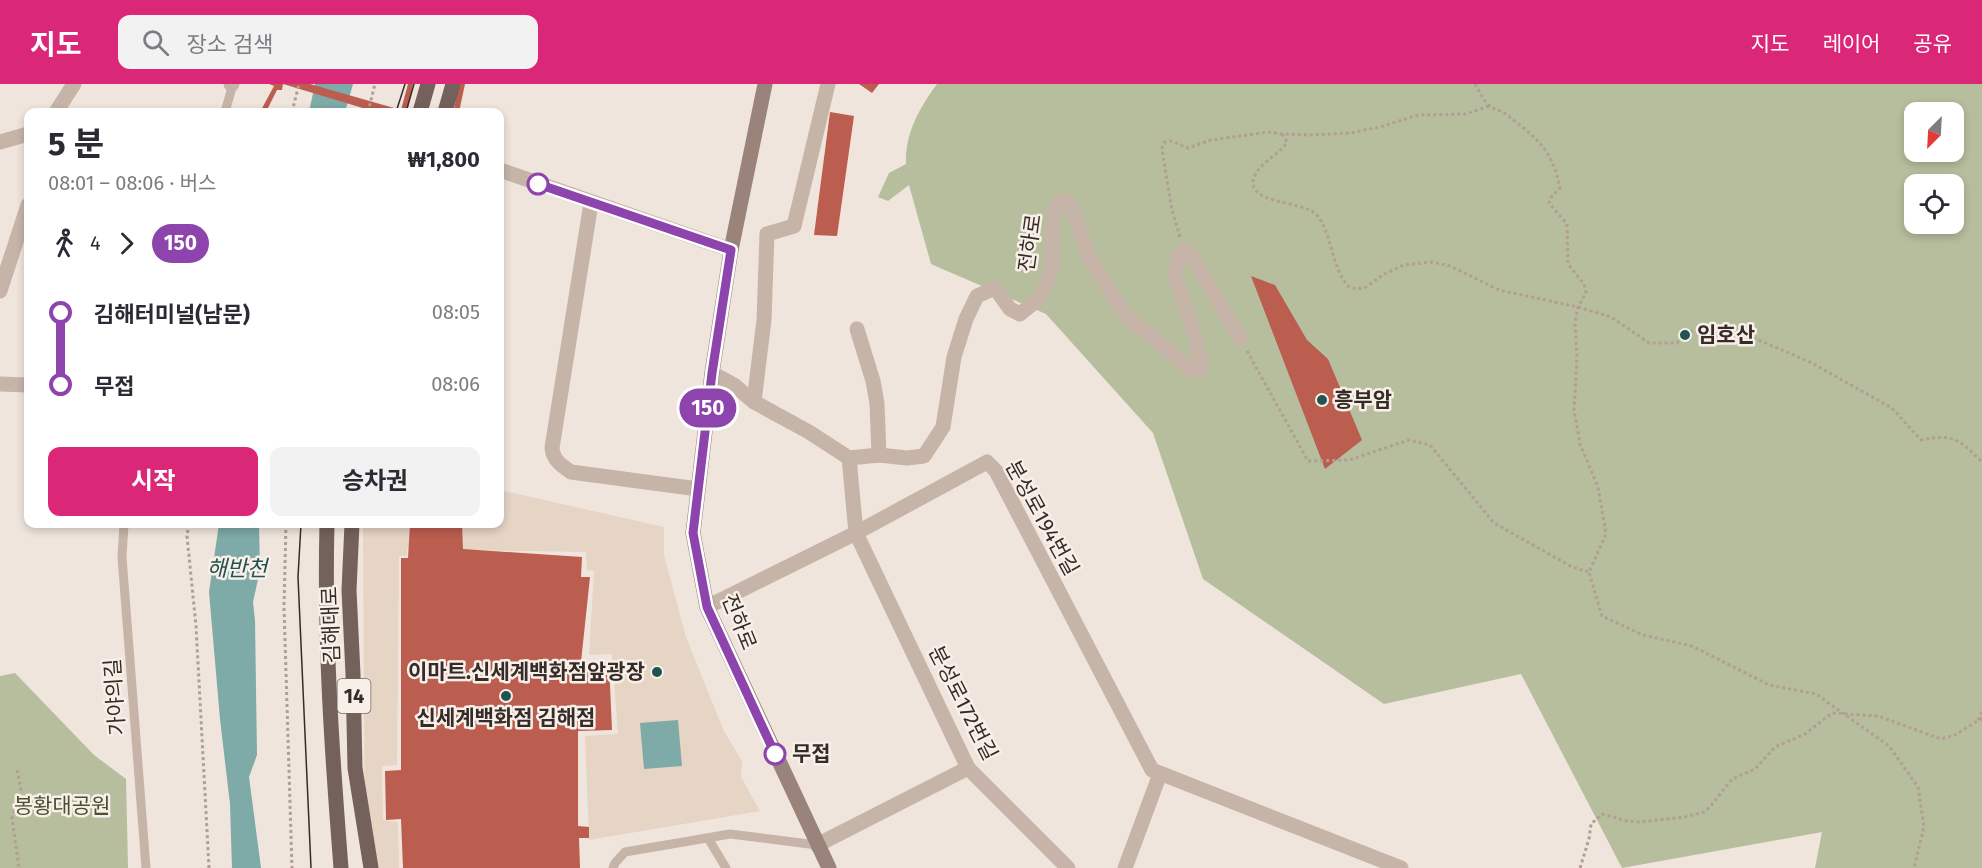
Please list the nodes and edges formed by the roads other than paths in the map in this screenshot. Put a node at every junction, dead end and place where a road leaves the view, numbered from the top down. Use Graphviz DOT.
graph roads {
  1 [pos="74,84"];
  2 [pos="232,84"];
  3 [pos="428,84"];
  4 [pos="453,84"];
  5 [pos="765,84"];
  6 [pos="828,84"];
  7 [pos="59,108"];
  8 [pos="226,108"];
  9 [pos="421,108"];
  10 [pos="447,108"];
  11 [pos="24,135"];
  12 [pos="0,142"];
  13 [pos="504,171"];
  14 [pos="591,203"];
  15 [pos="24,217"];
  16 [pos="731,250"];
  17 [pos="0,291"];
  18 [pos="857,328"];
  19 [pos="1240,338"];
  20 [pos="712,373"];
  21 [pos="0,384"];
  22 [pos="24,385"];
  23 [pos="754,402"];
  24 [pos="879,455"];
  25 [pos="849,458"];
  26 [pos="698,489"];
  27 [pos="124,528"];
  28 [pos="327,528"];
  29 [pos="352,528"];
  30 [pos="856,533"];
  31 [pos="707,607"];
  32 [pos="968,768"];
  33 [pos="1160,774"];
  34 [pos="708,838"];
  35 [pos="817,844"];
  36 [pos="146,868"];
  37 [pos="341,868"];
  38 [pos="370,868"];
  39 [pos="613,868"];
  40 [pos="726,868"];
  41 [pos="829,868"];
  42 [pos="1068,868"];
  43 [pos="1125,868"];
  44 [pos="1401,868"];
  1 -- 7 [label="street"];
  2 -- 8 [label="lane"];
  3 -- 9 [label="main road"];
  4 -- 10 [label="main road"];
  5 -- 16 [label="main road, 전하로"];
  6 -- 23 [label="street"];
  11 -- 12 [label="street"];
  13 -- 14 [label="street"];
  14 -- 16 [label="street"];
  14 -- 26 [label="street"];
  15 -- 17 [label="street"];
  16 -- 20 [label="main road, 전하로"];
  18 -- 24 [label="street"];
  19 -- 24 [label="street, 전하로"];
  20 -- 23 [label="street"];
  20 -- 26 [label="main road, 전하로"];
  21 -- 22 [label="street"];
  23 -- 25 [label="street"];
  24 -- 25 [label="street, 전하로"];
  25 -- 30 [label="street"];
  26 -- 31 [label="main road, 전하로"];
  27 -- 36 [label="lane, 가야의길"];
  28 -- 37 [label="main road, 김해대로"];
  29 -- 38 [label="main road, 김해대로 / 14"];
  30 -- 31 [label="street, 분성로194번길"];
  30 -- 32 [label="street, 분성로172번길"];
  30 -- 33 [label="street, 분성로194번길"];
  31 -- 35 [label="main road, 전하로"];
  32 -- 35 [label="street"];
  32 -- 42 [label="street, 분성로172번길"];
  33 -- 43 [label="street"];
  33 -- 44 [label="street"];
  34 -- 35 [label="lane"];
  34 -- 39 [label="lane"];
  34 -- 40 [label="lane"];
  35 -- 41 [label="main road, 전하로"];
}
